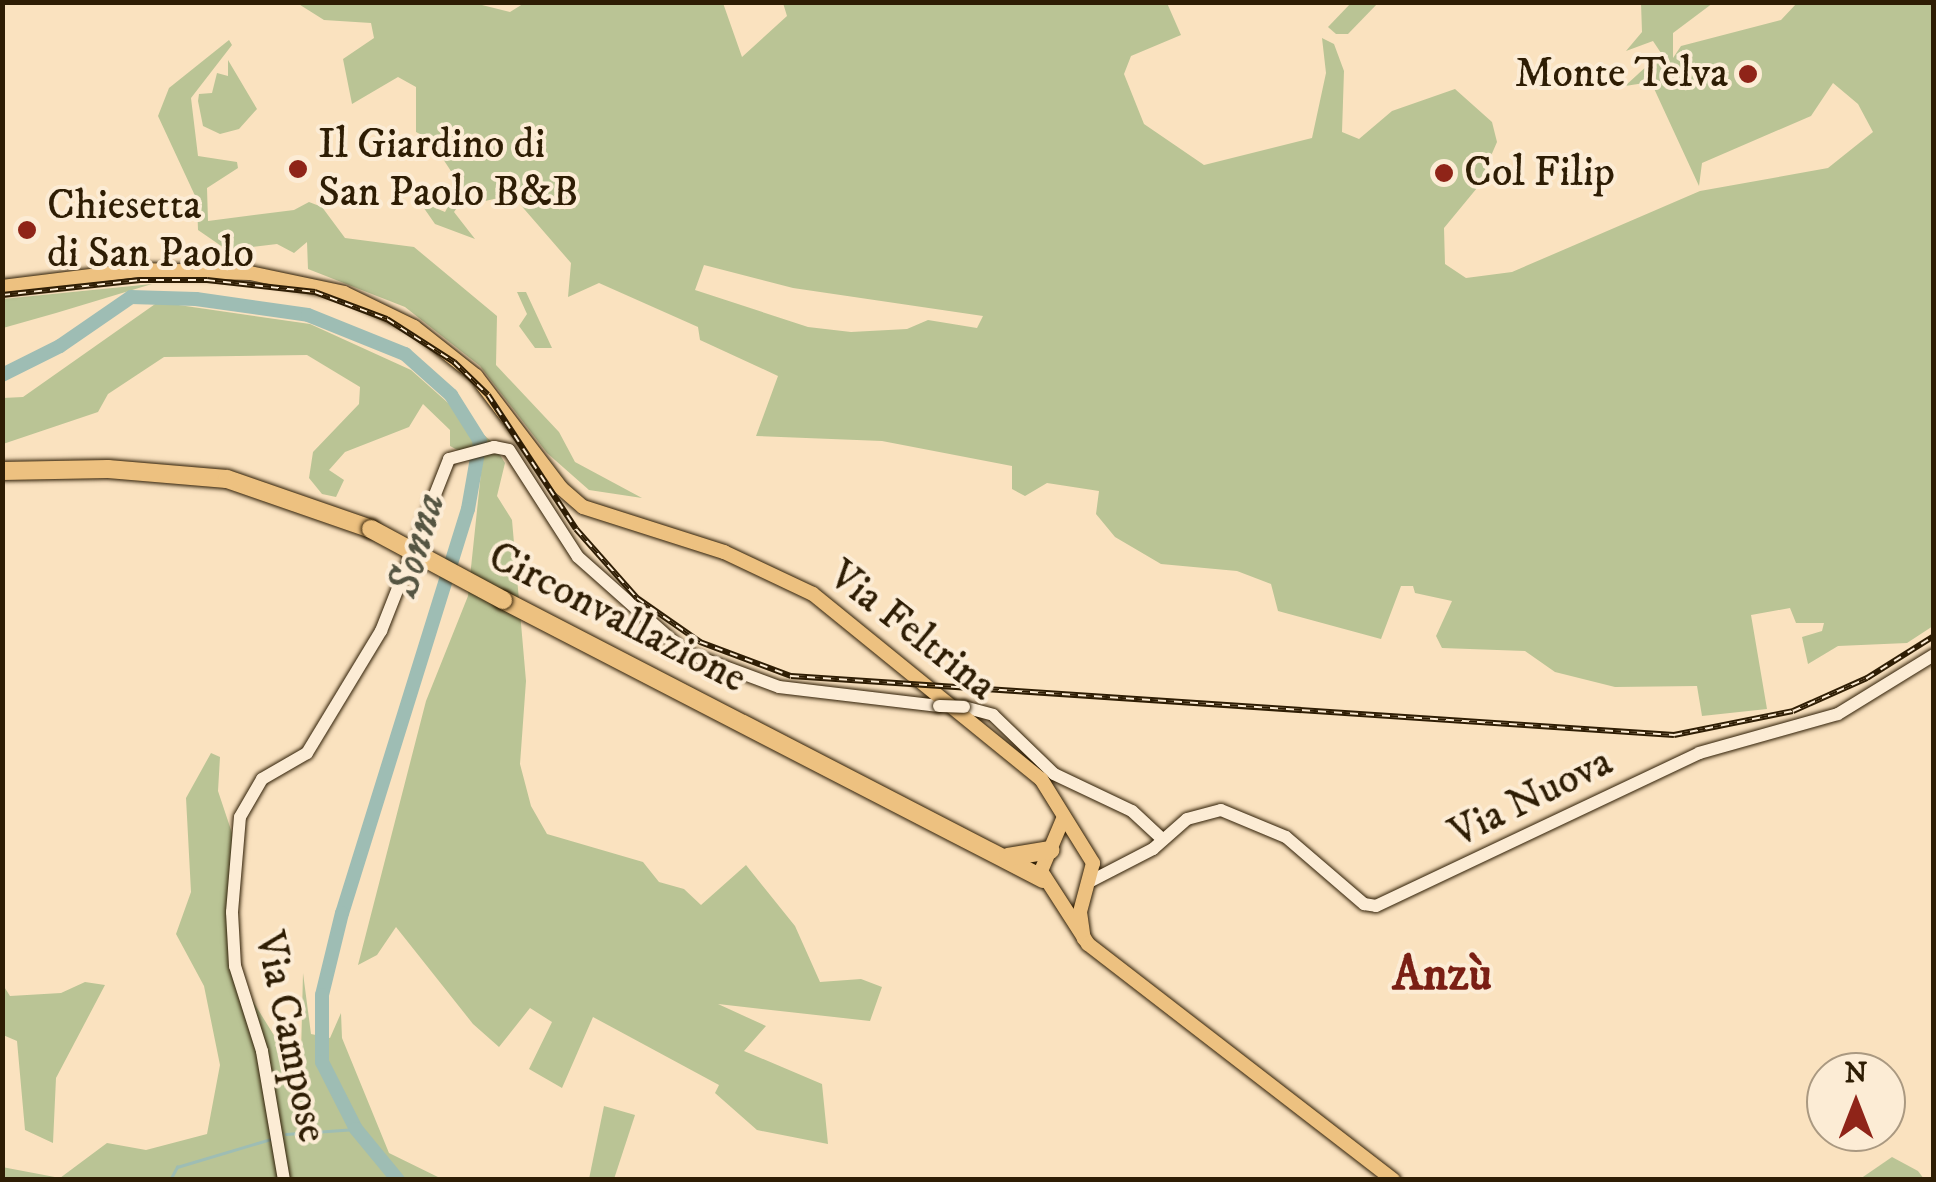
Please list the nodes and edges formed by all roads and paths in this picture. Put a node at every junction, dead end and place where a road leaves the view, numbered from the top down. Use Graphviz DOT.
graph roads {
  1 [pos="2,287"];
  2 [pos="2,471"];
  3 [pos="1934,655"];
  4 [pos="1063,818"];
  5 [pos="1162,840"];
  6 [pos="1053,848"];
  7 [pos="1087,852"];
  8 [pos="1008,857"];
  9 [pos="1121,862"];
  10 [pos="1088,885"];
  11 [pos="1050,886"];
  12 [pos="1084,939"];
  13 [pos="284,1180"];
  14 [pos="1392,1180"];
  1 -- 4 [label="main road, Via Feltrina"];
  2 -- 8 [label="highway, Circonvallazione, bridge"];
  3 -- 5 [label="street, Via Nuova"];
  4 -- 6 [label="main road"];
  4 -- 7 [label="main road, Via Feltrina"];
  5 -- 9 [label="street"];
  5 -- 13 [label="street, Via Campose, bridge"];
  6 -- 7 [label="main road"];
  6 -- 8 [label="highway"];
  6 -- 11 [label="main road"];
  7 -- 9 [label="street"];
  7 -- 10 [label="main road"];
  8 -- 11 [label="highway, Circonvallazione"];
  9 -- 10 [label="street"];
  10 -- 11 [label="main road"];
  10 -- 12 [label="main road"];
  11 -- 12 [label="main road"];
  12 -- 14 [label="main road"];
}
